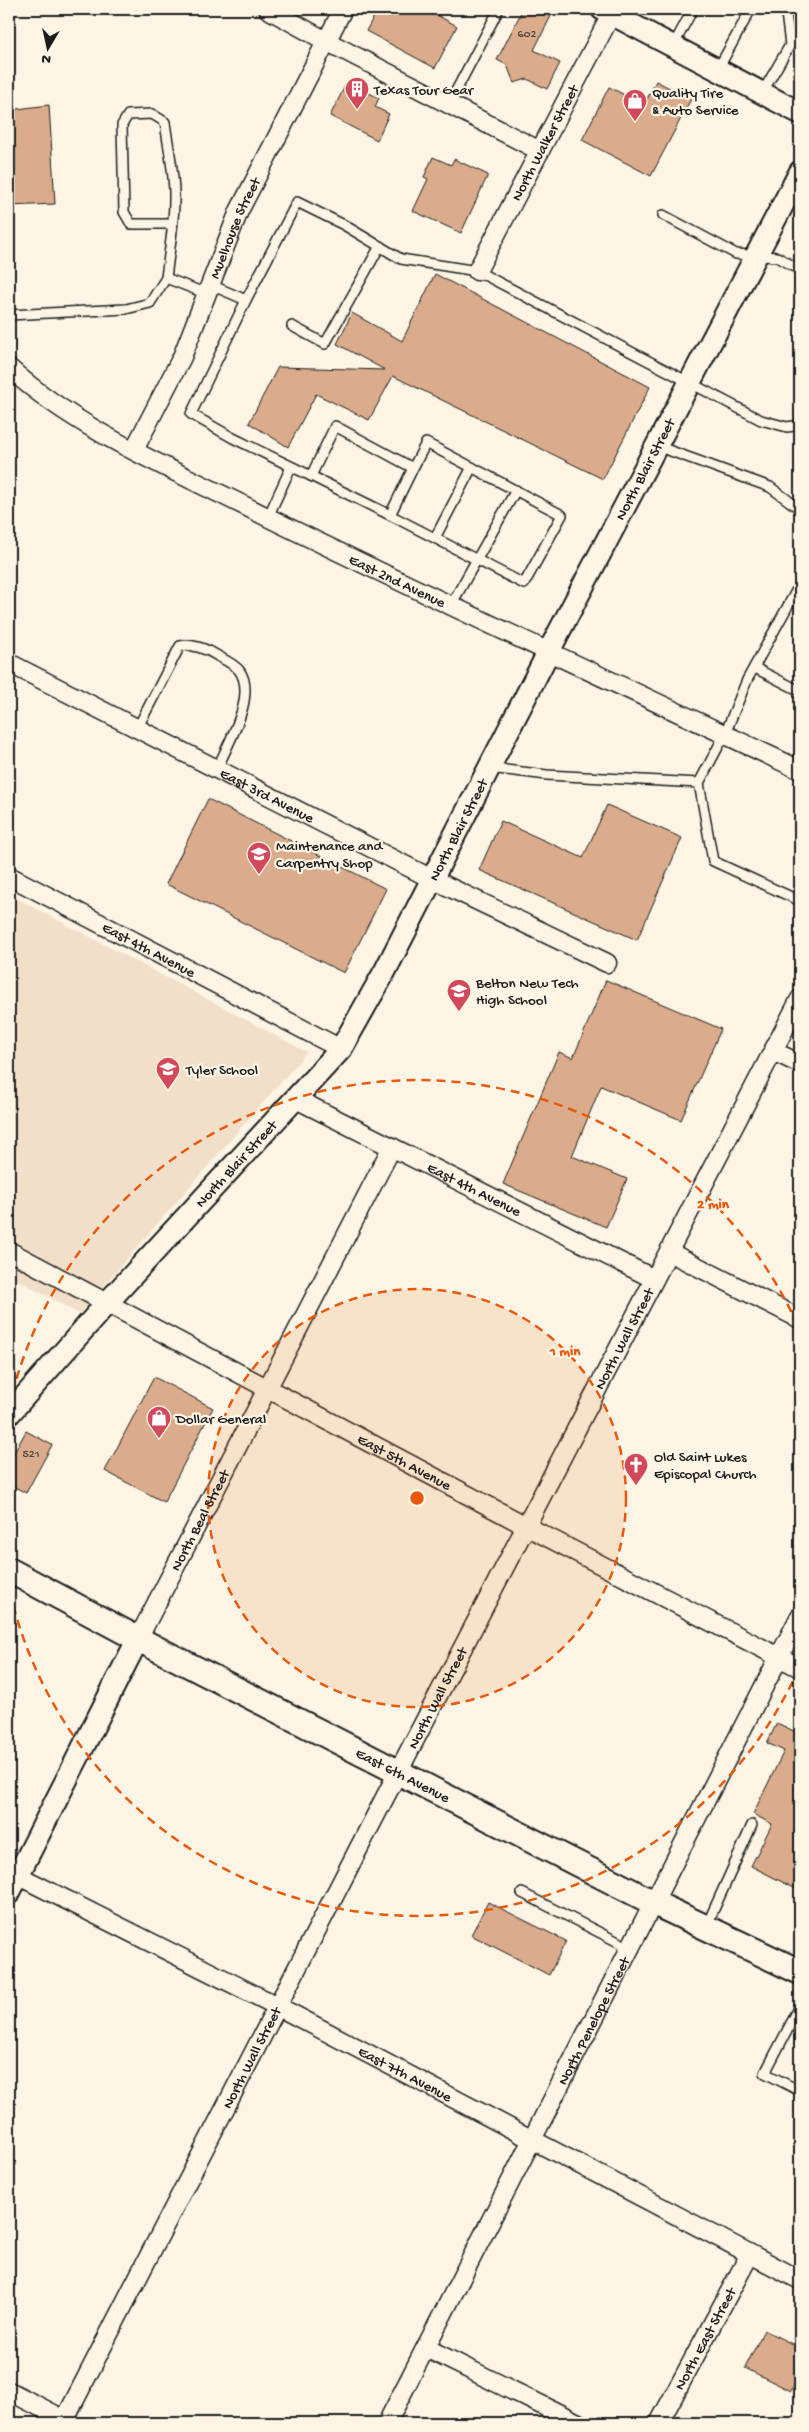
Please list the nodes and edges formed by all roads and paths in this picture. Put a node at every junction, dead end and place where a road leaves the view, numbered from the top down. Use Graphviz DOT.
graph roads {
  1 [pos="268,9"];
  2 [pos="343,9"];
  3 [pos="499,9"];
  4 [pos="692,9"];
  5 [pos="751,9"];
  6 [pos="788,9"];
  7 [pos="607,11"];
  8 [pos="326,41"];
  9 [pos="673,46"];
  10 [pos="718,69"];
  11 [pos="762,93"];
  12 [pos="449,104"];
  13 [pos="800,113"];
  14 [pos="540,151"];
  15 [pos="800,172"];
  16 [pos="663,215"];
  17 [pos="172,224"];
  18 [pos="380,246"];
  19 [pos="756,256"];
  20 [pos="800,270"];
  21 [pos="478,271"];
  22 [pos="166,278"];
  23 [pos="209,289"];
  24 [pos="246,300"];
  25 [pos="9,315"];
  26 [pos="292,326"];
  27 [pos="9,368"];
  28 [pos="688,383"];
  29 [pos="800,424"];
  30 [pos="657,445"];
  31 [pos="134,450"];
  32 [pos="291,466"];
  33 [pos="472,467"];
  34 [pos="413,468"];
  35 [pos="311,476"];
  36 [pos="516,490"];
  37 [pos="800,510"];
  38 [pos="390,515"];
  39 [pos="268,517"];
  40 [pos="435,538"];
  41 [pos="477,559"];
  42 [pos="800,584"];
  43 [pos="450,607"];
  44 [pos="549,651"];
  45 [pos="9,663"];
  46 [pos="755,668"];
  47 [pos="800,691"];
  48 [pos="137,728"];
  49 [pos="725,734"];
  50 [pos="489,768"];
  51 [pos="217,769"];
  52 [pos="800,770"];
  53 [pos="699,783"];
  54 [pos="10,879"];
  55 [pos="432,879"];
  56 [pos="800,901"];
  57 [pos="607,963"];
  58 [pos="800,1000"];
  59 [pos="341,1049"];
  60 [pos="773,1051"];
  61 [pos="800,1064"];
  62 [pos="294,1098"];
  63 [pos="392,1148"];
  64 [pos="9,1251"];
  65 [pos="668,1252"];
  66 [pos="654,1279"];
  67 [pos="106,1304"];
  68 [pos="800,1319"];
  69 [pos="267,1390"];
  70 [pos="9,1414"];
  71 [pos="526,1526"];
  72 [pos="9,1570"];
  73 [pos="800,1616"];
  74 [pos="138,1638"];
  75 [pos="779,1657"];
  76 [pos="800,1668"];
  77 [pos="398,1772"];
  78 [pos="752,1825"];
  79 [pos="12,1880"];
  80 [pos="522,1893"];
  81 [pos="654,1903"];
  82 [pos="706,1928"];
  83 [pos="630,1948"];
  84 [pos="800,1972"];
  85 [pos="277,2006"];
  86 [pos="800,2006"];
  87 [pos="800,2091"];
  88 [pos="532,2140"];
  89 [pos="750,2254"];
  90 [pos="800,2280"];
  91 [pos="426,2348"];
  92 [pos="9,2391"];
  93 [pos="66,2422"];
  94 [pos="387,2423"];
  95 [pos="578,2423"];
  96 [pos="659,2423"];
  1 -- 8 [label="street"];
  2 -- 8 [label="street, Muelhouse Street"];
  3 -- 12 [label="lane"];
  4 -- 9 [label="lane"];
  5 -- 10 [label="lane"];
  6 -- 11 [label="lane"];
  7 -- 9 [label="street"];
  7 -- 14 [label="street, North Walker Street"];
  8 -- 12 [label="street"];
  8 -- 23 [label="street, Muelhouse Street"];
  9 -- 10 [label="street"];
  10 -- 11 [label="street"];
  11 -- 13 [label="street"];
  12 -- 14 [label="street"];
  14 -- 21 [label="street, North Walker Street"];
  15 -- 19 [label="street, North Blair Street"];
  16 -- 19 [label="lane"];
  17 -- 17 [label="lane"];
  17 -- 22 [label="lane"];
  18 -- 21 [label="lane"];
  18 -- 24 [label="lane"];
  18 -- 26 [label="lane"];
  19 -- 20 [label="lane"];
  19 -- 28 [label="street, North Blair Street"];
  21 -- 28 [label="lane"];
  22 -- 23 [label="lane"];
  22 -- 25 [label="lane"];
  23 -- 24 [label="lane"];
  23 -- 31 [label="street, Muelhouse Street"];
  24 -- 32 [label="lane"];
  27 -- 31 [label="street, East 2nd Avenue"];
  28 -- 29 [label="lane"];
  28 -- 30 [label="street, North Blair Street"];
  30 -- 37 [label="lane"];
  30 -- 44 [label="street, North Blair Street"];
  31 -- 39 [label="street, East 2nd Avenue"];
  32 -- 35 [label="lane"];
  32 -- 39 [label="lane"];
  33 -- 34 [label="lane"];
  33 -- 36 [label="lane"];
  33 -- 40 [label="lane"];
  34 -- 35 [label="lane"];
  34 -- 38 [label="lane"];
  35 -- 38 [label="lane"];
  36 -- 41 [label="lane"];
  36 -- 41 [label="lane"];
  38 -- 40 [label="lane"];
  39 -- 43 [label="street, East 2nd Avenue"];
  40 -- 41 [label="lane"];
  41 -- 43 [label="lane"];
  42 -- 46 [label="lane"];
  43 -- 44 [label="street, East 2nd Avenue"];
  44 -- 49 [label="street, East 2nd Avenue"];
  44 -- 50 [label="street, North Blair Street"];
  45 -- 48 [label="street, East 3rd Avenue"];
  46 -- 47 [label="lane"];
  46 -- 49 [label="lane"];
  48 -- 51 [label="street, East 3rd Avenue"];
  48 -- 51 [label="lane"];
  49 -- 52 [label="street, East 2nd Avenue"];
  49 -- 53 [label="lane"];
  50 -- 53 [label="lane"];
  50 -- 55 [label="street, North Blair Street"];
  51 -- 55 [label="street, East 3rd Avenue"];
  53 -- 56 [label="lane"];
  54 -- 59 [label="street, East 4th Avenue"];
  55 -- 57 [label="street, East 3rd Avenue"];
  55 -- 59 [label="street, North Blair Street"];
  58 -- 60 [label="street, North Wall Street"];
  59 -- 62 [label="street, North Blair Street"];
  60 -- 61 [label="street"];
  60 -- 65 [label="street, North Wall Street"];
  62 -- 63 [label="street, East 4th Avenue"];
  62 -- 67 [label="street, North Blair Street"];
  63 -- 66 [label="street, East 4th Avenue"];
  63 -- 69 [label="street, North Beal Street"];
  64 -- 67 [label="street, East 5th Avenue"];
  65 -- 66 [label="street, North Wall Street"];
  65 -- 68 [label="street"];
  66 -- 71 [label="street, North Wall Street"];
  67 -- 69 [label="street, East 5th Avenue"];
  67 -- 70 [label="street, North Blair Street"];
  69 -- 71 [label="street, East 5th Avenue"];
  69 -- 74 [label="street, North Beal Street"];
  71 -- 75 [label="street, East 5th Avenue"];
  71 -- 77 [label="street, North Wall Street"];
  72 -- 74 [label="main road, East 6th Avenue"];
  73 -- 75 [label="street, North Penelope Street"];
  74 -- 77 [label="main road, East 6th Avenue"];
  74 -- 79 [label="street, North Beal Street"];
  75 -- 76 [label="street, East 5th Avenue"];
  75 -- 81 [label="street, North Penelope Street"];
  77 -- 81 [label="main road, East 6th Avenue"];
  77 -- 85 [label="street, North Wall Street"];
  78 -- 82 [label="lane"];
  79 -- 85 [label="street, East 7th Avenue"];
  80 -- 83 [label="lane"];
  81 -- 82 [label="main road, East 6th Avenue"];
  81 -- 83 [label="street, North Penelope Street"];
  82 -- 84 [label="main road, East 6th Avenue"];
  83 -- 88 [label="street, North Penelope Street"];
  85 -- 88 [label="street, East 7th Avenue"];
  85 -- 93 [label="street, North Wall Street"];
  86 -- 87 [label="lane"];
  88 -- 89 [label="street, East 7th Avenue"];
  88 -- 91 [label="street, North Penelope Street"];
  89 -- 90 [label="street, East 7th Avenue"];
  89 -- 96 [label="street, North East Street"];
  91 -- 94 [label="street, North Penelope Street"];
  91 -- 95 [label="street"];
  92 -- 93 [label="street"];
}
